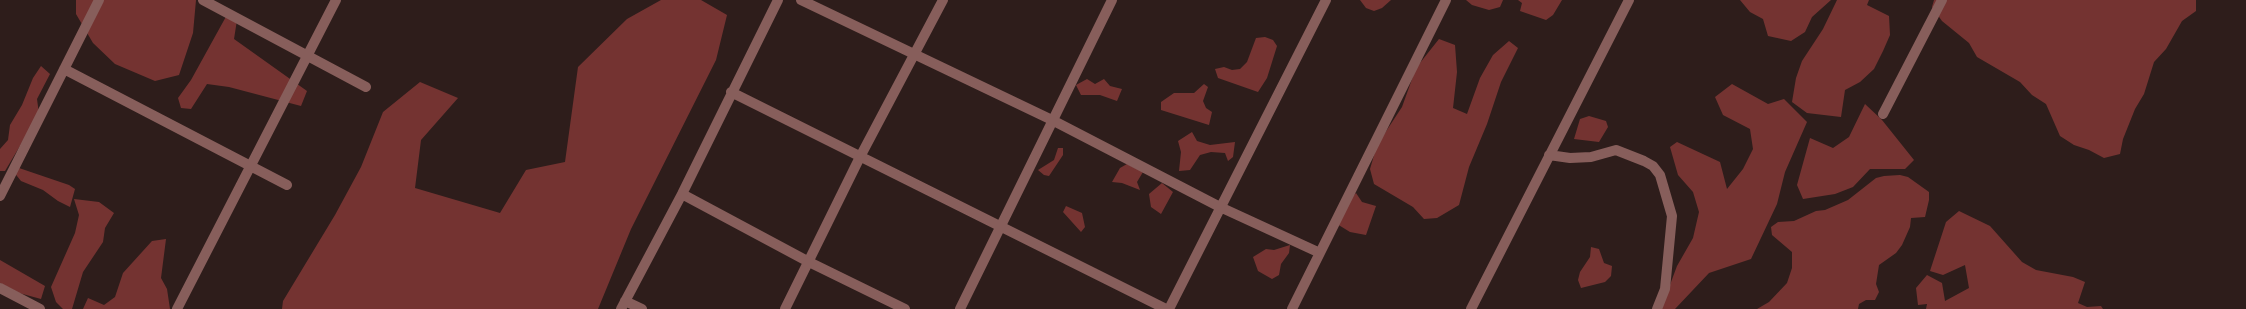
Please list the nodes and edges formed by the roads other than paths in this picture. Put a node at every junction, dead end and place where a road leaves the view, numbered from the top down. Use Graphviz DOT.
graph roads {
  1 [pos="100,0"];
  2 [pos="203,0"];
  3 [pos="336,0"];
  4 [pos="778,0"];
  5 [pos="801,0"];
  6 [pos="943,0"];
  7 [pos="1112,0"];
  8 [pos="1326,0"];
  9 [pos="1446,0"];
  10 [pos="1629,0"];
  11 [pos="1942,0"];
  12 [pos="915,55"];
  13 [pos="307,56"];
  14 [pos="64,69"];
  15 [pos="366,87"];
  16 [pos="731,92"];
  17 [pos="1883,114"];
  18 [pos="1052,120"];
  19 [pos="1549,155"];
  20 [pos="860,157"];
  21 [pos="250,166"];
  22 [pos="287,185"];
  23 [pos="682,194"];
  24 [pos="0,196"];
  25 [pos="1220,207"];
  26 [pos="1001,226"];
  27 [pos="1320,253"];
  28 [pos="809,262"];
  29 [pos="0,288"];
  30 [pos="623,305"];
  31 [pos="40,309"];
  32 [pos="177,309"];
  33 [pos="642,309"];
  34 [pos="785,309"];
  35 [pos="905,309"];
  36 [pos="960,309"];
  37 [pos="1168,309"];
  38 [pos="1292,309"];
  39 [pos="1471,309"];
  40 [pos="1657,309"];
  1 -- 14 [label="street"];
  2 -- 13 [label="street"];
  3 -- 13 [label="street"];
  4 -- 16 [label="street"];
  5 -- 12 [label="street"];
  6 -- 12 [label="street"];
  7 -- 18 [label="street"];
  8 -- 25 [label="street"];
  9 -- 27 [label="street"];
  10 -- 19 [label="street"];
  11 -- 17 [label="street"];
  12 -- 18 [label="street"];
  12 -- 20 [label="street"];
  13 -- 15 [label="street"];
  13 -- 21 [label="street"];
  14 -- 21 [label="street"];
  14 -- 24 [label="street"];
  16 -- 20 [label="street"];
  16 -- 23 [label="street"];
  18 -- 25 [label="street"];
  18 -- 26 [label="street"];
  19 -- 39 [label="street"];
  19 -- 40 [label="street"];
  20 -- 26 [label="street"];
  20 -- 28 [label="street"];
  21 -- 22 [label="street"];
  21 -- 32 [label="street"];
  23 -- 28 [label="street"];
  23 -- 30 [label="street"];
  25 -- 27 [label="street"];
  25 -- 37 [label="street"];
  26 -- 36 [label="street"];
  26 -- 37 [label="street"];
  27 -- 38 [label="street"];
  28 -- 34 [label="street"];
  28 -- 35 [label="street"];
  29 -- 31 [label="street"];
  30 -- 33 [label="street"];
}
